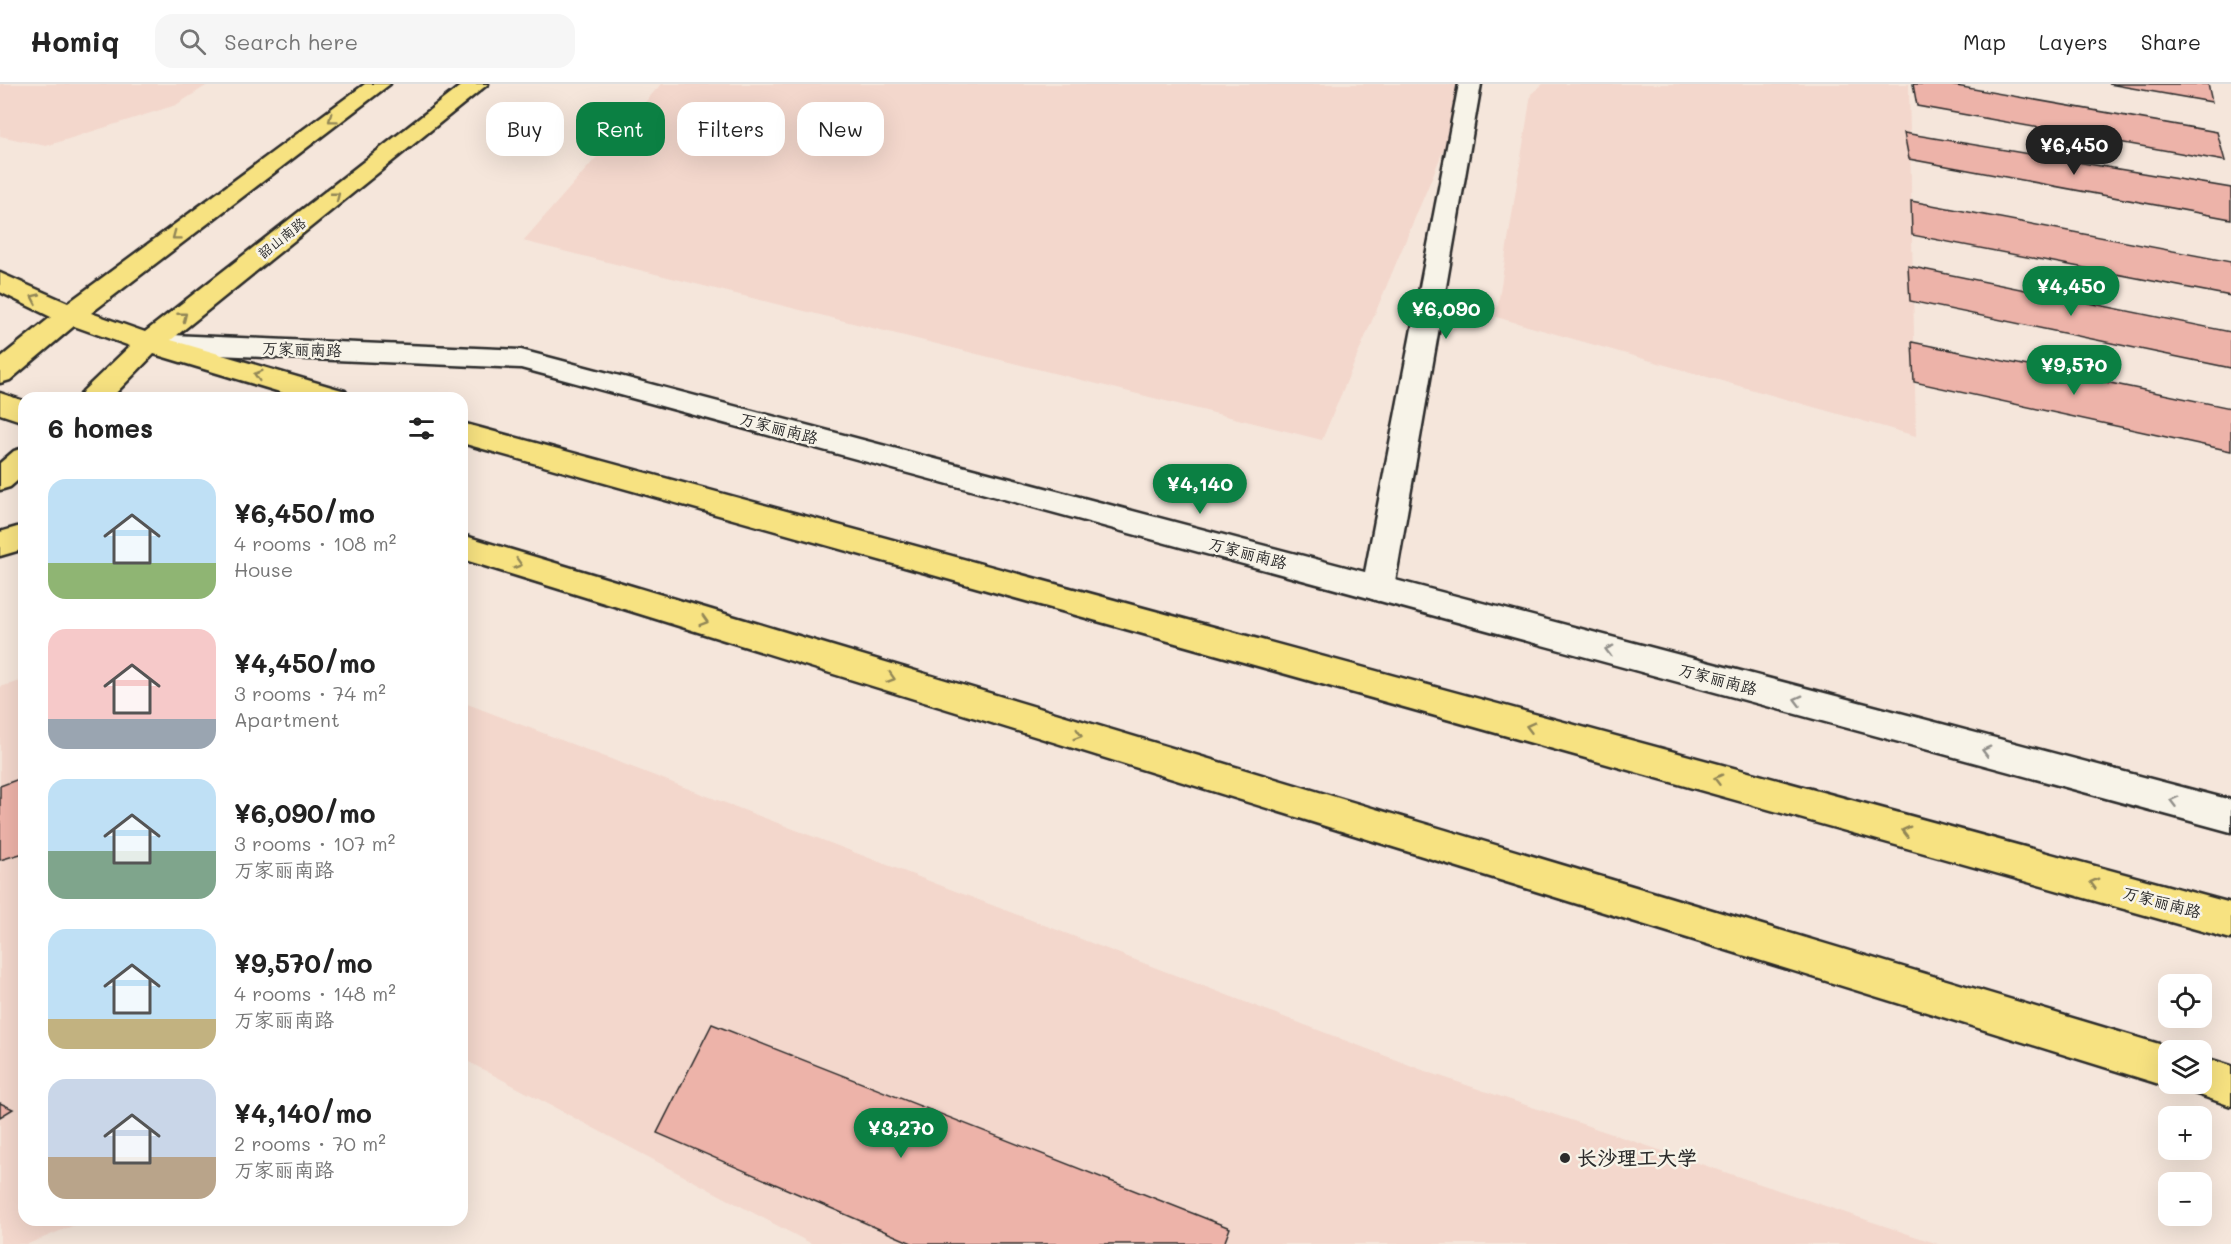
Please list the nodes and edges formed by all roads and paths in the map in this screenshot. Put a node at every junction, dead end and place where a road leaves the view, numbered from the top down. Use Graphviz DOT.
graph roads {
  1 [pos="379,84"];
  2 [pos="477,84"];
  3 [pos="1470,84"];
  4 [pos="0,282"];
  5 [pos="70,315"];
  6 [pos="149,343"];
  7 [pos="0,373"];
  8 [pos="99,392"];
  9 [pos="315,392"];
  10 [pos="0,403"];
  11 [pos="18,410"];
  12 [pos="468,435"];
  13 [pos="18,464"];
  14 [pos="0,479"];
  15 [pos="18,539"];
  16 [pos="0,544"];
  17 [pos="468,549"];
  18 [pos="1378,588"];
  19 [pos="2231,816"];
  20 [pos="2231,921"];
  21 [pos="2158,1064"];
  22 [pos="2212,1080"];
  23 [pos="2231,1086"];
  1 -- 5 [label="main road, one-way"];
  6 -- 2 [label="main road, 韶山南路, one-way"];
  3 -- 18 [label="street"];
  5 -- 4 [label="main road, 万家丽南路, one-way"];
  5 -- 6 [label="main road, 万家丽南路"];
  5 -- 7 [label="main road"];
  6 -- 8 [label="main road, 韶山南路"];
  9 -- 6 [label="main road, 万家丽南路, one-way"];
  6 -- 18 [label="street, 万家丽南路"];
  10 -- 11 [label="main road"];
  20 -- 12 [label="main road, 万家丽南路, one-way"];
  13 -- 14 [label="main road"];
  15 -- 16 [label="main road"];
  17 -- 21 [label="main road, one-way"];
  19 -- 18 [label="street, 万家丽南路, one-way"];
  22 -- 23 [label="main road"];
}
